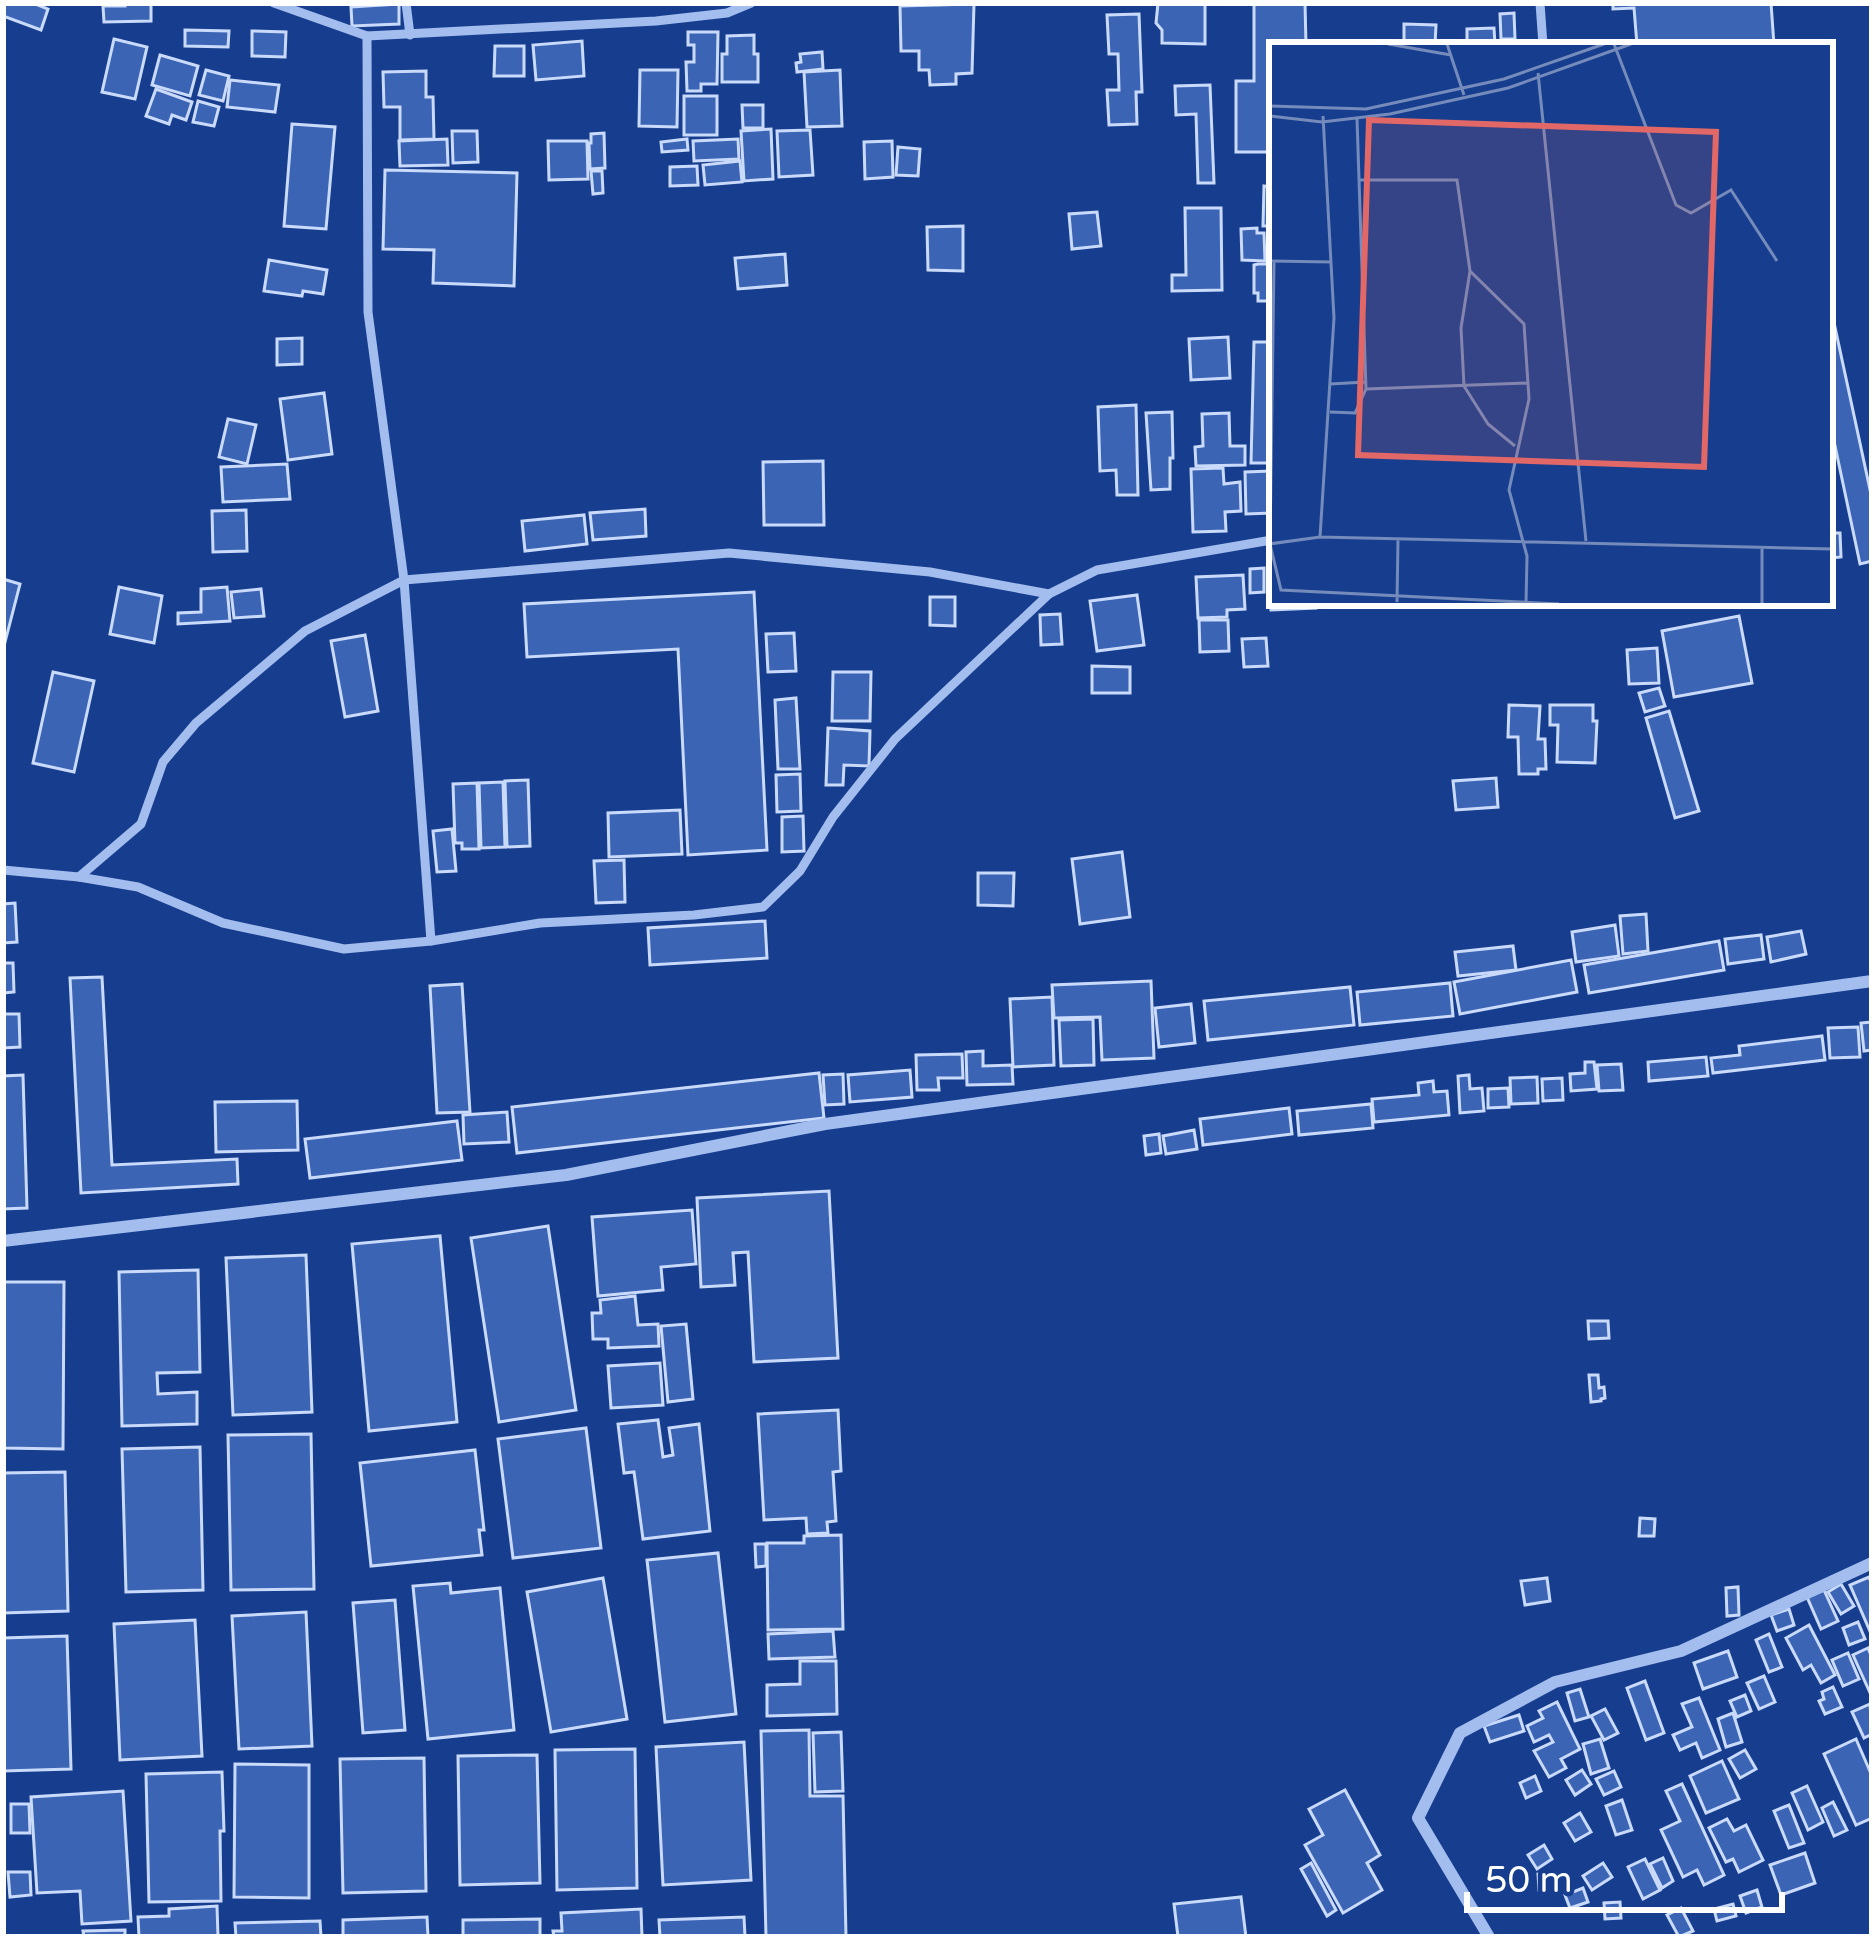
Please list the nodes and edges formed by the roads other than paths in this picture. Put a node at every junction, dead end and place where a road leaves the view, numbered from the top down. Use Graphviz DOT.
graph roads {
  1 [pos="274,3"];
  2 [pos="406,3"];
  3 [pos="751,3"];
  4 [pos="1540,3"];
  5 [pos="410,35"];
  6 [pos="367,36"];
  7 [pos="1543,42"];
  8 [pos="1269,541"];
  9 [pos="404,580"];
  10 [pos="1048,594"];
  11 [pos="3,870"];
  12 [pos="79,877"];
  13 [pos="431,940"];
  14 [pos="1872,981"];
  15 [pos="3,1241"];
  16 [pos="1872,1563"];
  17 [pos="1489,1937"];
  1 -- 6 [label="lane"];
  2 -- 5 [label="lane"];
  3 -- 5 [label="lane"];
  4 -- 7 [label="lane"];
  5 -- 6 [label="lane"];
  6 -- 9 [label="lane"];
  8 -- 10 [label="lane"];
  9 -- 10 [label="lane"];
  9 -- 12 [label="lane"];
  9 -- 13 [label="lane"];
  10 -- 13 [label="lane"];
  11 -- 12 [label="lane"];
  12 -- 13 [label="lane"];
  14 -- 15 [label="street"];
  16 -- 17 [label="street"];
}
